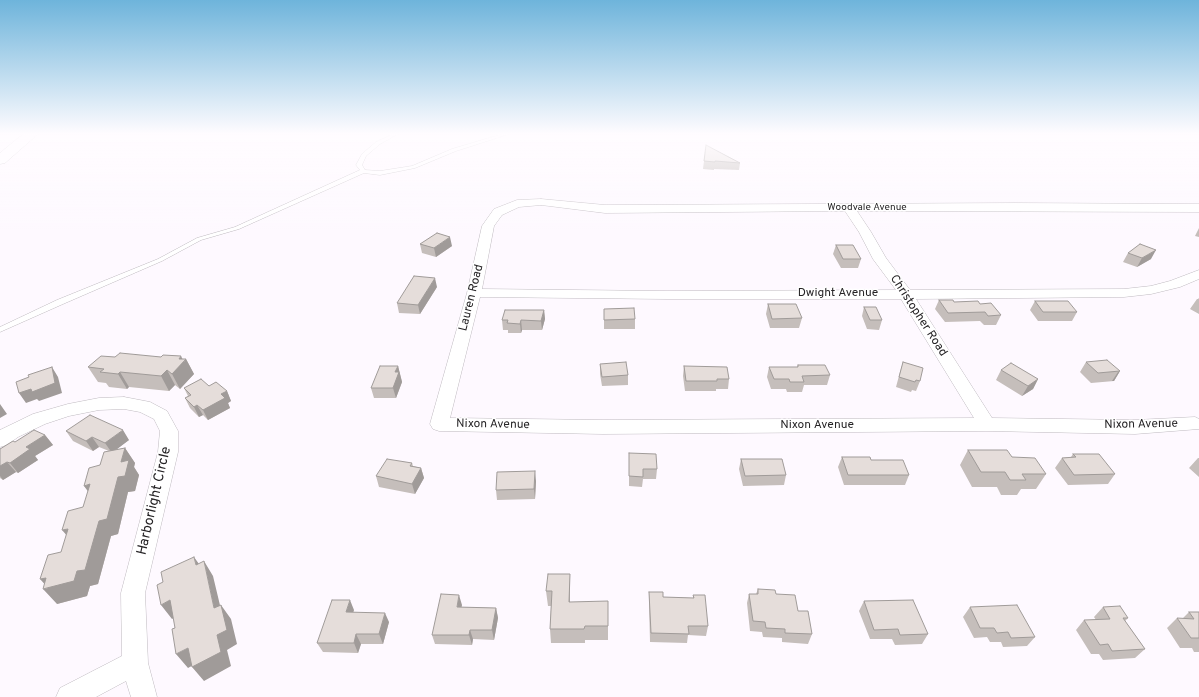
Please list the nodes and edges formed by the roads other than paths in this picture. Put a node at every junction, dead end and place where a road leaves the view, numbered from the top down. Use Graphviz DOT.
graph roads {
  1 [pos="360,167"];
  2 [pos="413,167"];
  3 [pos="363,171"];
  4 [pos="536,201"];
  5 [pos="1199,208"];
  6 [pos="849,209"];
  7 [pos="1199,274"];
  8 [pos="474,293"];
  9 [pos="905,293"];
  10 [pos="0,330"];
  11 [pos="439,424"];
  12 [pos="987,424"];
  13 [pos="1195,424"];
  14 [pos="0,440"];
  15 [pos="135,663"];
  16 [pos="69,697"];
  17 [pos="144,697"];
  1 -- 3 [label="lane"];
  2 -- 3 [label="lane"];
  3 -- 10 [label="lane"];
  4 -- 6 [label="street, Woodvale Avenue"];
  4 -- 8 [label="street, Lauren Road"];
  5 -- 6 [label="street, Woodvale Avenue"];
  6 -- 9 [label="street, Christopher Road"];
  7 -- 9 [label="street, Dwight Avenue"];
  8 -- 9 [label="street, Dwight Avenue"];
  8 -- 11 [label="street, Lauren Road"];
  9 -- 12 [label="street, Christopher Road"];
  11 -- 12 [label="street, Nixon Avenue"];
  12 -- 13 [label="street, Nixon Avenue"];
  14 -- 15 [label="street, Harborlight Circle"];
  15 -- 16 [label="street"];
  15 -- 17 [label="street, Harborlight Circle"];
}
